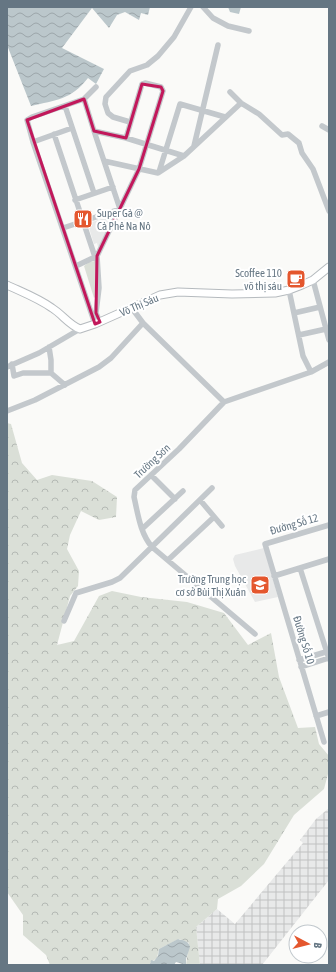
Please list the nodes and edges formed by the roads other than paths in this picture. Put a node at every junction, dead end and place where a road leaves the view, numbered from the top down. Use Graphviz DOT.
graph roads {
  1 [pos="191,7"];
  2 [pos="203,7"];
  3 [pos="249,31"];
  4 [pos="218,45"];
  5 [pos="96,87"];
  6 [pos="230,92"];
  7 [pos="84,99"];
  8 [pos="241,103"];
  9 [pos="65,106"];
  10 [pos="202,109"];
  11 [pos="225,117"];
  12 [pos="130,122"];
  13 [pos="322,126"];
  14 [pos="72,128"];
  15 [pos="329,130"];
  16 [pos="94,131"];
  17 [pos="54,134"];
  18 [pos="126,138"];
  19 [pos="33,142"];
  20 [pos="148,144"];
  21 [pos="194,147"];
  22 [pos="167,150"];
  23 [pos="184,156"];
  24 [pos="104,161"];
  25 [pos="139,169"];
  26 [pos="159,172"];
  27 [pos="113,187"];
  28 [pos="94,193"];
  29 [pos="75,200"];
  30 [pos="120,209"];
  31 [pos="329,211"];
  32 [pos="83,222"];
  33 [pos="63,228"];
  34 [pos="96,256"];
  35 [pos="76,266"];
  36 [pos="329,267"];
  37 [pos="313,280"];
  38 [pos="7,285"];
  39 [pos="289,290"];
  40 [pos="131,307"];
  41 [pos="320,307"];
  42 [pos="294,313"];
  43 [pos="98,323"];
  44 [pos="143,323"];
  45 [pos="326,328"];
  46 [pos="80,329"];
  47 [pos="299,335"];
  48 [pos="329,340"];
  49 [pos="49,347"];
  50 [pos="329,362"];
  51 [pos="9,366"];
  52 [pos="311,372"];
  53 [pos="51,373"];
  54 [pos="65,385"];
  55 [pos="224,402"];
  56 [pos="7,411"];
  57 [pos="151,476"];
  58 [pos="212,488"];
  59 [pos="183,491"];
  60 [pos="175,499"];
  61 [pos="200,500"];
  62 [pos="214,517"];
  63 [pos="329,525"];
  64 [pos="222,526"];
  65 [pos="142,529"];
  66 [pos="265,544"];
  67 [pos="152,547"];
  68 [pos="168,560"];
  69 [pos="329,561"];
  70 [pos="300,568"];
  71 [pos="274,576"];
  72 [pos="64,622"];
  73 [pos="256,634"];
  74 [pos="328,651"];
  75 [pos="329,659"];
  76 [pos="299,660"];
  77 [pos="301,666"];
  78 [pos="329,712"];
  79 [pos="316,716"];
  80 [pos="324,742"];
  1 -- 12 [label="street"];
  2 -- 3 [label="street"];
  4 -- 10 [label="street"];
  5 -- 7 [label="street"];
  6 -- 8 [label="street"];
  7 -- 9 [label="street"];
  7 -- 16 [label="street"];
  8 -- 11 [label="street"];
  8 -- 31 [label="street"];
  9 -- 14 [label="street"];
  9 -- 19 [label="street"];
  10 -- 11 [label="street"];
  10 -- 21 [label="street"];
  10 -- 22 [label="street"];
  11 -- 21 [label="street"];
  12 -- 18 [label="street"];
  12 -- 20 [label="street"];
  13 -- 15 [label="street"];
  14 -- 17 [label="street"];
  14 -- 28 [label="street"];
  16 -- 18 [label="street"];
  16 -- 24 [label="street"];
  17 -- 19 [label="street"];
  17 -- 29 [label="street"];
  18 -- 20 [label="street"];
  19 -- 33 [label="street"];
  20 -- 22 [label="street"];
  20 -- 25 [label="street"];
  21 -- 23 [label="street"];
  22 -- 23 [label="street"];
  22 -- 26 [label="street"];
  23 -- 26 [label="street"];
  24 -- 25 [label="street"];
  24 -- 27 [label="street"];
  25 -- 26 [label="street"];
  25 -- 30 [label="street"];
  27 -- 28 [label="street"];
  27 -- 30 [label="street"];
  28 -- 29 [label="street"];
  29 -- 32 [label="street"];
  30 -- 32 [label="street"];
  30 -- 34 [label="street"];
  32 -- 33 [label="street"];
  32 -- 34 [label="street"];
  33 -- 35 [label="street"];
  34 -- 35 [label="street"];
  34 -- 43 [label="street"];
  35 -- 43 [label="street"];
  36 -- 37 [label="main road, Võ Thị Sáu"];
  37 -- 39 [label="main road, Võ Thị Sáu"];
  37 -- 41 [label="street"];
  38 -- 46 [label="main road"];
  39 -- 40 [label="main road, Võ Thị Sáu"];
  39 -- 42 [label="street"];
  40 -- 43 [label="main road, Võ Thị Sáu"];
  40 -- 44 [label="street"];
  41 -- 42 [label="street"];
  41 -- 45 [label="street"];
  42 -- 47 [label="street"];
  43 -- 46 [label="main road, Võ Thị Sáu"];
  44 -- 54 [label="street"];
  44 -- 55 [label="street"];
  45 -- 47 [label="street"];
  45 -- 48 [label="street"];
  46 -- 49 [label="street"];
  47 -- 52 [label="street"];
  49 -- 51 [label="street"];
  49 -- 53 [label="street"];
  50 -- 52 [label="street, Trường Sơn"];
  51 -- 53 [label="street"];
  52 -- 55 [label="street, Trường Sơn"];
  53 -- 54 [label="street"];
  54 -- 56 [label="street"];
  55 -- 57 [label="street, Trường Sơn"];
  57 -- 60 [label="street"];
  57 -- 65 [label="street, Trường Sơn"];
  58 -- 61 [label="street"];
  59 -- 60 [label="street"];
  60 -- 65 [label="street"];
  61 -- 62 [label="street"];
  61 -- 67 [label="street"];
  62 -- 64 [label="street"];
  62 -- 68 [label="street"];
  63 -- 66 [label="street, Đường Số 12"];
  65 -- 67 [label="street, Trường Sơn"];
  66 -- 71 [label="street, Đường Số 10"];
  67 -- 68 [label="street, Trường Sơn"];
  67 -- 72 [label="street"];
  68 -- 73 [label="street, Trường Sơn"];
  69 -- 70 [label="street"];
  70 -- 71 [label="street"];
  70 -- 74 [label="street"];
  71 -- 76 [label="street, Đường Số 10"];
  74 -- 75 [label="street"];
  74 -- 76 [label="street"];
  75 -- 77 [label="street"];
  76 -- 77 [label="street, Đường Số 10"];
  77 -- 79 [label="street, Đường Số 10"];
  78 -- 79 [label="street"];
  79 -- 80 [label="street, Đường Số 10"];
}
